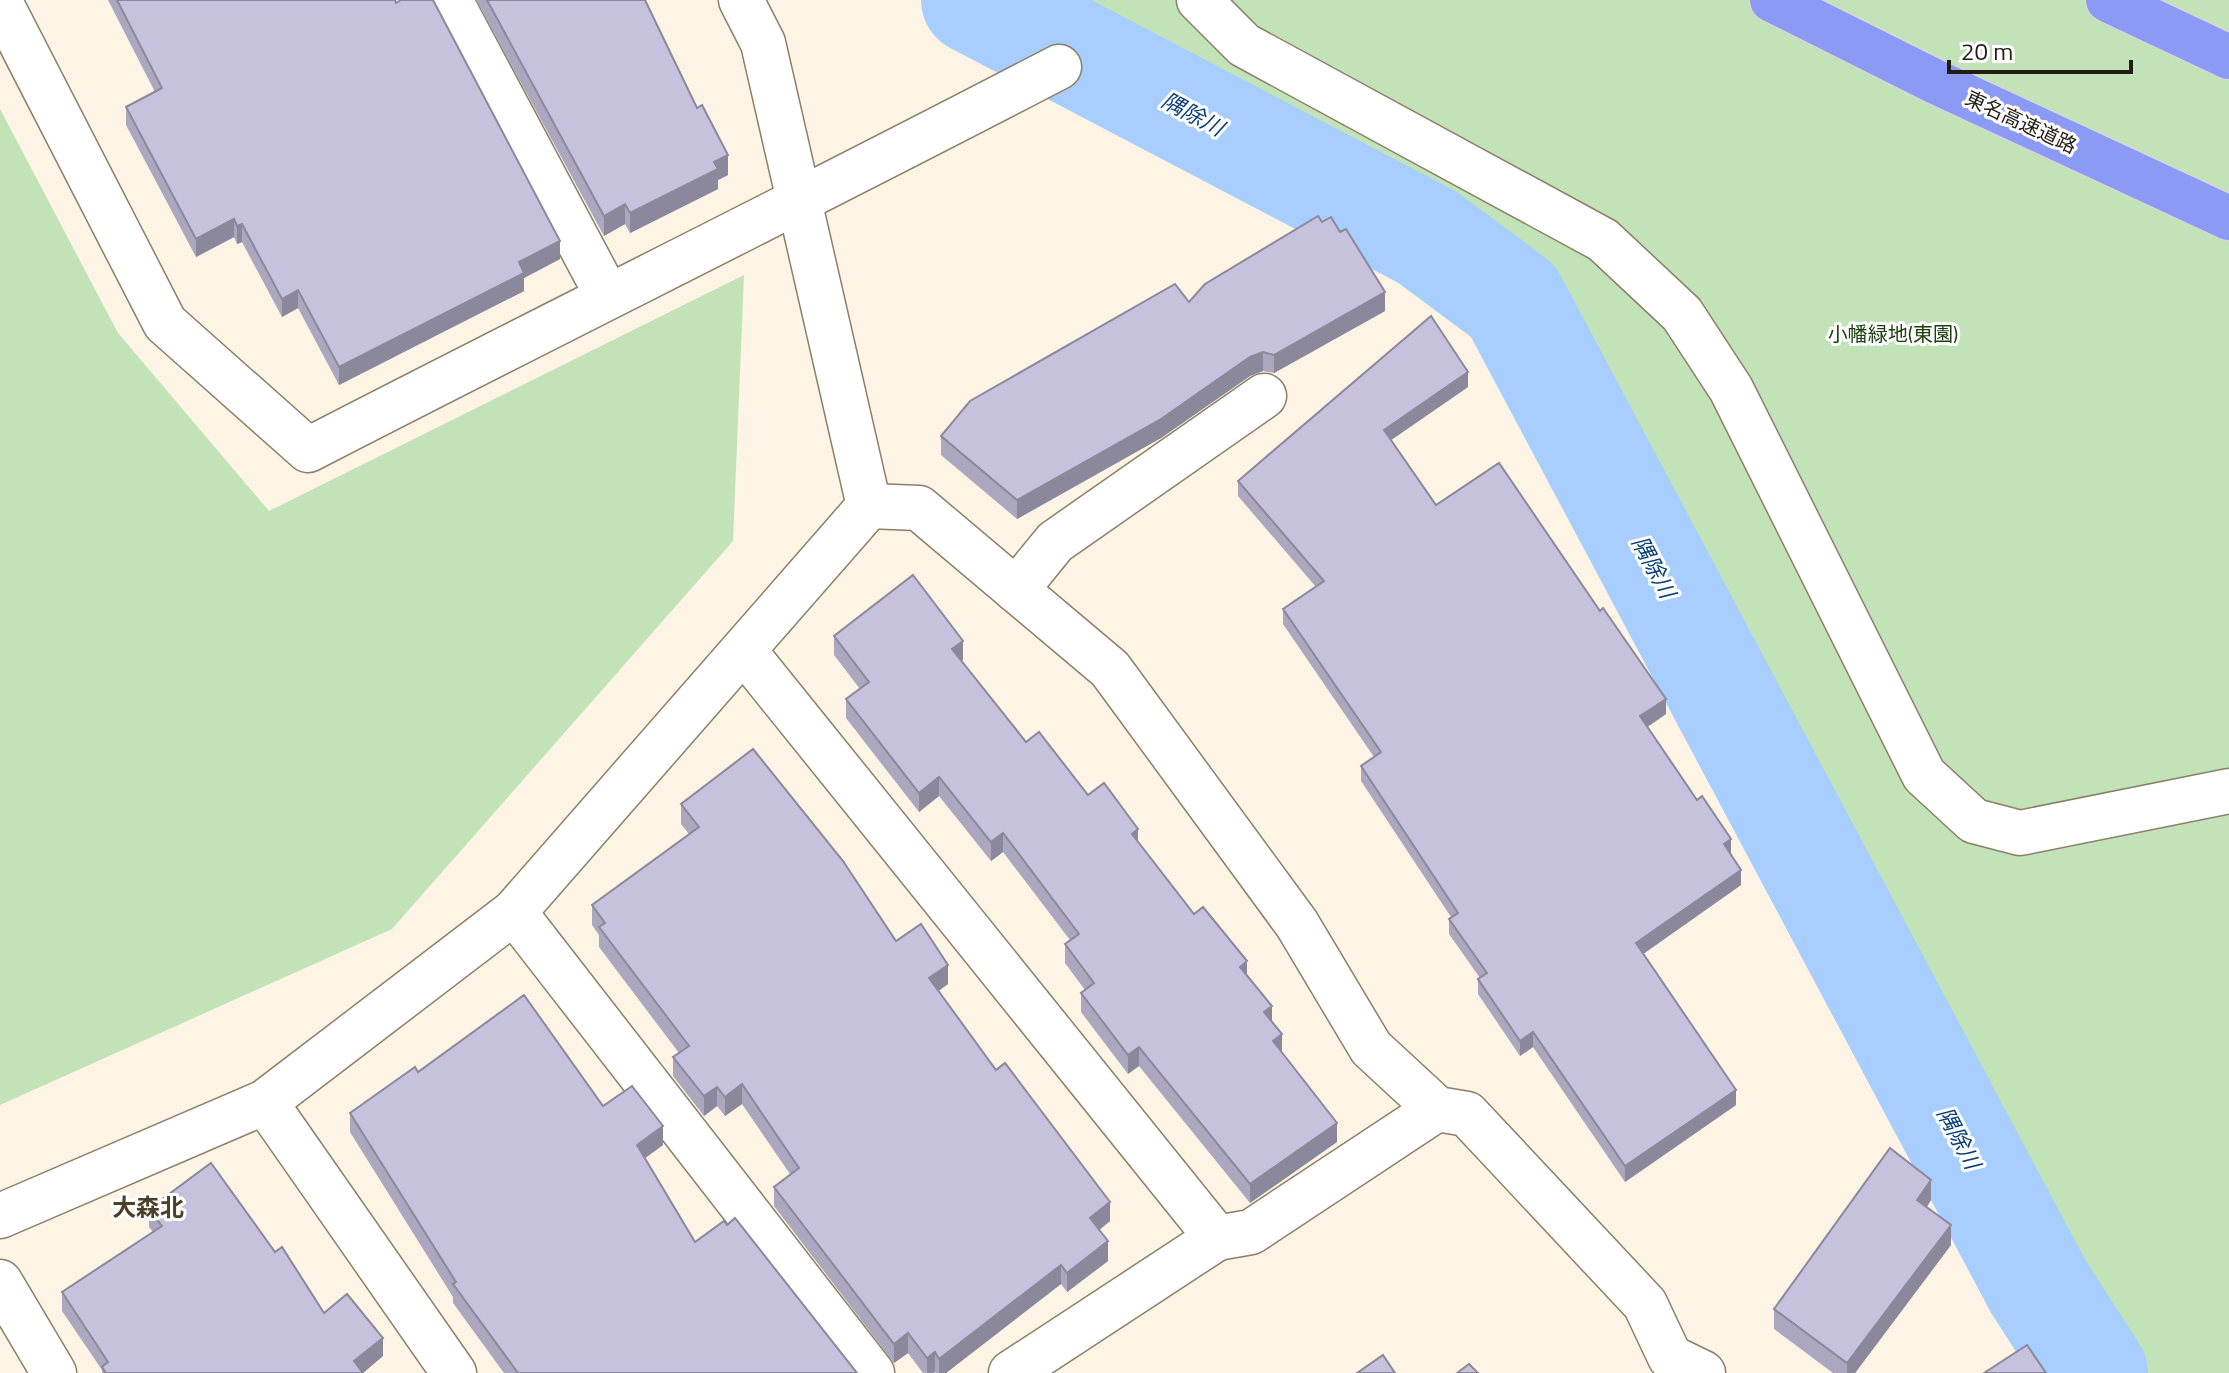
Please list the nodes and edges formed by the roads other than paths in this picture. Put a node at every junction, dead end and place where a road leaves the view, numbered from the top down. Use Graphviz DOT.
graph roads {
  1 [pos="450,0"];
  2 [pos="741,0"];
  3 [pos="1199,0"];
  4 [pos="1772,0"];
  5 [pos="2108,0"];
  6 [pos="0,2"];
  7 [pos="2229,57"];
  8 [pos="1059,67"];
  9 [pos="799,203"];
  10 [pos="2229,218"];
  11 [pos="607,295"];
  12 [pos="1264,396"];
  13 [pos="869,506"];
  14 [pos="1016,590"];
  15 [pos="745,652"];
  16 [pos="2229,791"];
  17 [pos="514,912"];
  18 [pos="265,1102"];
  19 [pos="1437,1109"];
  20 [pos="0,1216"];
  21 [pos="1217,1238"];
  22 [pos="0,1282"];
  23 [pos="1674,1368"];
  24 [pos="54,1373"];
  25 [pos="454,1373"];
  26 [pos="872,1373"];
  27 [pos="1011,1373"];
  1 -- 11 [label="street"];
  2 -- 9 [label="street"];
  3 -- 16 [label="street"];
  4 -- 10 [label="highway, 東名高速道路"];
  5 -- 7 [label="highway"];
  6 -- 11 [label="street"];
  8 -- 9 [label="street"];
  9 -- 11 [label="street"];
  9 -- 13 [label="street"];
  12 -- 14 [label="street"];
  13 -- 14 [label="street"];
  13 -- 15 [label="street"];
  14 -- 19 [label="street"];
  15 -- 17 [label="street"];
  15 -- 21 [label="street"];
  17 -- 18 [label="street"];
  17 -- 26 [label="street"];
  18 -- 20 [label="street"];
  18 -- 25 [label="street"];
  19 -- 21 [label="street"];
  19 -- 23 [label="street"];
  21 -- 27 [label="street"];
  22 -- 24 [label="street"];
}
